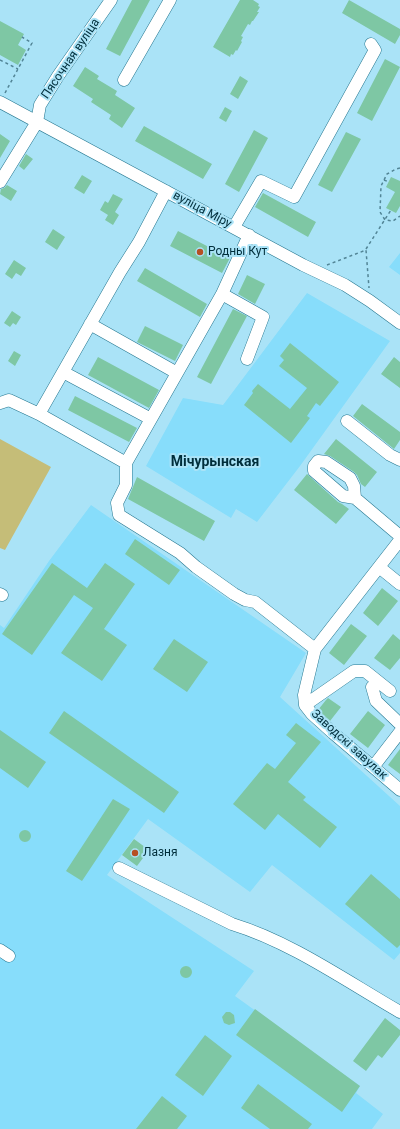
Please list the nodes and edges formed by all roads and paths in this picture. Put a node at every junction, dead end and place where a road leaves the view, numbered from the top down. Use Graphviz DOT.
graph roads {
  1 [pos="111,0"];
  2 [pos="170,0"];
  3 [pos="22,37"];
  4 [pos="372,44"];
  5 [pos="0,60"];
  6 [pos="18,69"];
  7 [pos="124,80"];
  8 [pos="0,102"];
  9 [pos="37,122"];
  10 [pos="400,168"];
  11 [pos="384,180"];
  12 [pos="0,182"];
  13 [pos="389,182"];
  14 [pos="166,191"];
  15 [pos="391,210"];
  16 [pos="400,216"];
  17 [pos="385,220"];
  18 [pos="234,227"];
  19 [pos="248,235"];
  20 [pos="366,250"];
  21 [pos="314,270"];
  22 [pos="222,294"];
  23 [pos="370,301"];
  24 [pos="400,323"];
  25 [pos="90,324"];
  26 [pos="247,359"];
  27 [pos="63,372"];
  28 [pos="178,373"];
  29 [pos="0,403"];
  30 [pos="39,414"];
  31 [pos="151,420"];
  32 [pos="347,421"];
  33 [pos="400,460"];
  34 [pos="126,463"];
  35 [pos="355,498"];
  36 [pos="400,536"];
  37 [pos="400,540"];
  38 [pos="379,567"];
  39 [pos="400,584"];
  40 [pos="315,648"];
  41 [pos="372,687"];
  42 [pos="390,691"];
  43 [pos="305,705"];
  44 [pos="400,724"];
  45 [pos="400,732"];
  46 [pos="373,767"];
  47 [pos="400,790"];
  48 [pos="119,868"];
  49 [pos="400,1012"];
  1 -- 9 [label="street, Пясочная вуліца"];
  2 -- 7 [label="street"];
  3 -- 6 [label="path"];
  4 -- 18 [label="street"];
  5 -- 6 [label="path"];
  6 -- 8 [label="path"];
  8 -- 9 [label="street, вуліца Міру"];
  9 -- 12 [label="street, Пясочная вуліца"];
  9 -- 14 [label="street, вуліца Міру"];
  10 -- 11 [label="path"];
  11 -- 13 [label="path"];
  11 -- 17 [label="path"];
  14 -- 18 [label="street, вуліца Міру"];
  14 -- 25 [label="street"];
  15 -- 17 [label="path"];
  16 -- 17 [label="path"];
  17 -- 20 [label="path"];
  18 -- 19 [label="street, вуліца Міру"];
  19 -- 21 [label="street, вуліца Міру"];
  19 -- 22 [label="street"];
  20 -- 21 [label="path"];
  20 -- 23 [label="path"];
  21 -- 23 [label="street, вуліца Міру"];
  22 -- 26 [label="street"];
  22 -- 28 [label="street"];
  23 -- 24 [label="street, вуліца Міру"];
  25 -- 27 [label="street"];
  25 -- 28 [label="street"];
  27 -- 30 [label="street"];
  27 -- 31 [label="street"];
  28 -- 31 [label="street"];
  29 -- 30 [label="street"];
  30 -- 34 [label="street"];
  31 -- 34 [label="street"];
  32 -- 33 [label="street"];
  34 -- 40 [label="street"];
  35 -- 36 [label="street"];
  37 -- 38 [label="street"];
  38 -- 39 [label="street"];
  38 -- 40 [label="street"];
  40 -- 43 [label="street, Заводскі завулак"];
  41 -- 44 [label="street"];
  42 -- 43 [label="street"];
  43 -- 46 [label="street, Заводскі завулак"];
  45 -- 46 [label="street"];
  46 -- 47 [label="street, Заводскі завулак"];
  48 -- 49 [label="street"];
}
